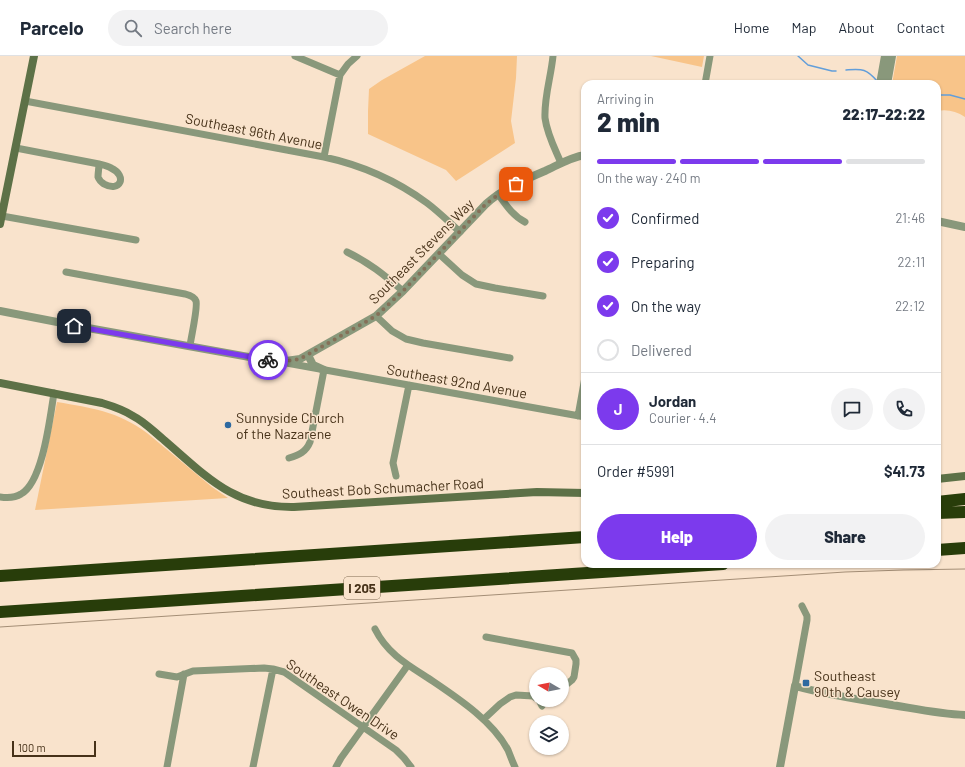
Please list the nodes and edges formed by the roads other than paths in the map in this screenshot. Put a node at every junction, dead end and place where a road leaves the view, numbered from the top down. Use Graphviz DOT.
graph roads {
  1 [pos="34,56"];
  2 [pos="295,56"];
  3 [pos="357,56"];
  4 [pos="553,56"];
  5 [pos="710,56"];
  6 [pos="885,56"];
  7 [pos="892,56"];
  8 [pos="340,75"];
  9 [pos="706,80"];
  10 [pos="881,80"];
  11 [pos="887,80"];
  12 [pos="25,101"];
  13 [pos="16,148"];
  14 [pos="581,156"];
  15 [pos="324,157"];
  16 [pos="561,163"];
  17 [pos="99,164"];
  18 [pos="498,194"];
  19 [pos="1,220"];
  20 [pos="525,222"];
  21 [pos="941,222"];
  22 [pos="965,227"];
  23 [pos="460,232"];
  24 [pos="136,240"];
  25 [pos="347,252"];
  26 [pos="439,254"];
  27 [pos="66,272"];
  28 [pos="403,291"];
  29 [pos="543,296"];
  30 [pos="0,312"];
  31 [pos="376,316"];
  32 [pos="190,346"];
  33 [pos="308,355"];
  34 [pos="510,358"];
  35 [pos="275,361"];
  36 [pos="324,370"];
  37 [pos="0,383"];
  38 [pos="409,385"];
  39 [pos="54,393"];
  40 [pos="581,417"];
  41 [pos="289,458"];
  42 [pos="396,476"];
  43 [pos="965,476"];
  44 [pos="941,479"];
  45 [pos="581,493"];
  46 [pos="0,497"];
  47 [pos="965,499"];
  48 [pos="941,502"];
  49 [pos="965,512"];
  50 [pos="941,513"];
  51 [pos="581,537"];
  52 [pos="965,548"];
  53 [pos="941,550"];
  54 [pos="664,568"];
  55 [pos="0,576"];
  56 [pos="802,606"];
  57 [pos="0,612"];
  58 [pos="375,629"];
  59 [pos="486,637"];
  60 [pos="408,665"];
  61 [pos="273,668"];
  62 [pos="159,674"];
  63 [pos="184,674"];
  64 [pos="569,682"];
  65 [pos="795,686"];
  66 [pos="529,696"];
  67 [pos="965,715"];
  68 [pos="484,719"];
  69 [pos="363,727"];
  70 [pos="167,767"];
  71 [pos="253,767"];
  72 [pos="336,767"];
  73 [pos="411,767"];
  74 [pos="515,767"];
  75 [pos="780,767"];
  1 -- 12 [label="main road"];
  2 -- 8 [label="street"];
  3 -- 8 [label="street"];
  4 -- 16 [label="street"];
  5 -- 9 [label="street"];
  6 -- 10 [label="street"];
  7 -- 11 [label="street"];
  8 -- 15 [label="street"];
  12 -- 13 [label="main road"];
  12 -- 15 [label="street, Southeast 96th Avenue"];
  13 -- 17 [label="street"];
  13 -- 19 [label="main road"];
  14 -- 16 [label="street, Southeast Stevens Way"];
  15 -- 23 [label="street, Southeast 96th Avenue"];
  16 -- 18 [label="street, Southeast Stevens Way"];
  18 -- 20 [label="street"];
  18 -- 23 [label="street, Southeast Stevens Way"];
  19 -- 24 [label="street"];
  21 -- 22 [label="street"];
  23 -- 26 [label="street, Southeast Stevens Way"];
  25 -- 28 [label="street"];
  26 -- 28 [label="street, Southeast Stevens Way"];
  26 -- 29 [label="street"];
  27 -- 32 [label="street"];
  28 -- 31 [label="street, Southeast Stevens Way"];
  30 -- 32 [label="street, Southeast 92nd Avenue"];
  31 -- 33 [label="street, Southeast Stevens Way"];
  31 -- 34 [label="street"];
  32 -- 35 [label="street, Southeast 92nd Avenue"];
  33 -- 35 [label="street, Southeast Stevens Way"];
  33 -- 36 [label="street, Southeast 92nd Avenue"];
  35 -- 36 [label="street, Southeast 92nd Avenue"];
  36 -- 38 [label="street, Southeast 92nd Avenue"];
  36 -- 41 [label="street"];
  37 -- 39 [label="main road, Southeast Bob Schumacher Road"];
  38 -- 40 [label="street, Southeast 92nd Avenue"];
  38 -- 42 [label="street"];
  39 -- 45 [label="main road, Southeast Bob Schumacher Road"];
  39 -- 46 [label="street"];
  43 -- 44 [label="main road"];
  47 -- 48 [label="highway"];
  49 -- 50 [label="highway"];
  51 -- 55 [label="highway"];
  52 -- 53 [label="highway"];
  54 -- 57 [label="highway, I 205"];
  56 -- 65 [label="street"];
  58 -- 60 [label="street"];
  59 -- 64 [label="street"];
  60 -- 68 [label="street"];
  60 -- 69 [label="street"];
  61 -- 63 [label="street, Southeast Owen Drive"];
  61 -- 69 [label="street, Southeast Owen Drive"];
  61 -- 71 [label="street"];
  62 -- 63 [label="street, Southeast Owen Drive"];
  63 -- 70 [label="street"];
  65 -- 67 [label="street"];
  65 -- 75 [label="street"];
  66 -- 68 [label="street"];
  68 -- 74 [label="street"];
  69 -- 72 [label="street"];
  69 -- 73 [label="street, Southeast Owen Drive"];
}
